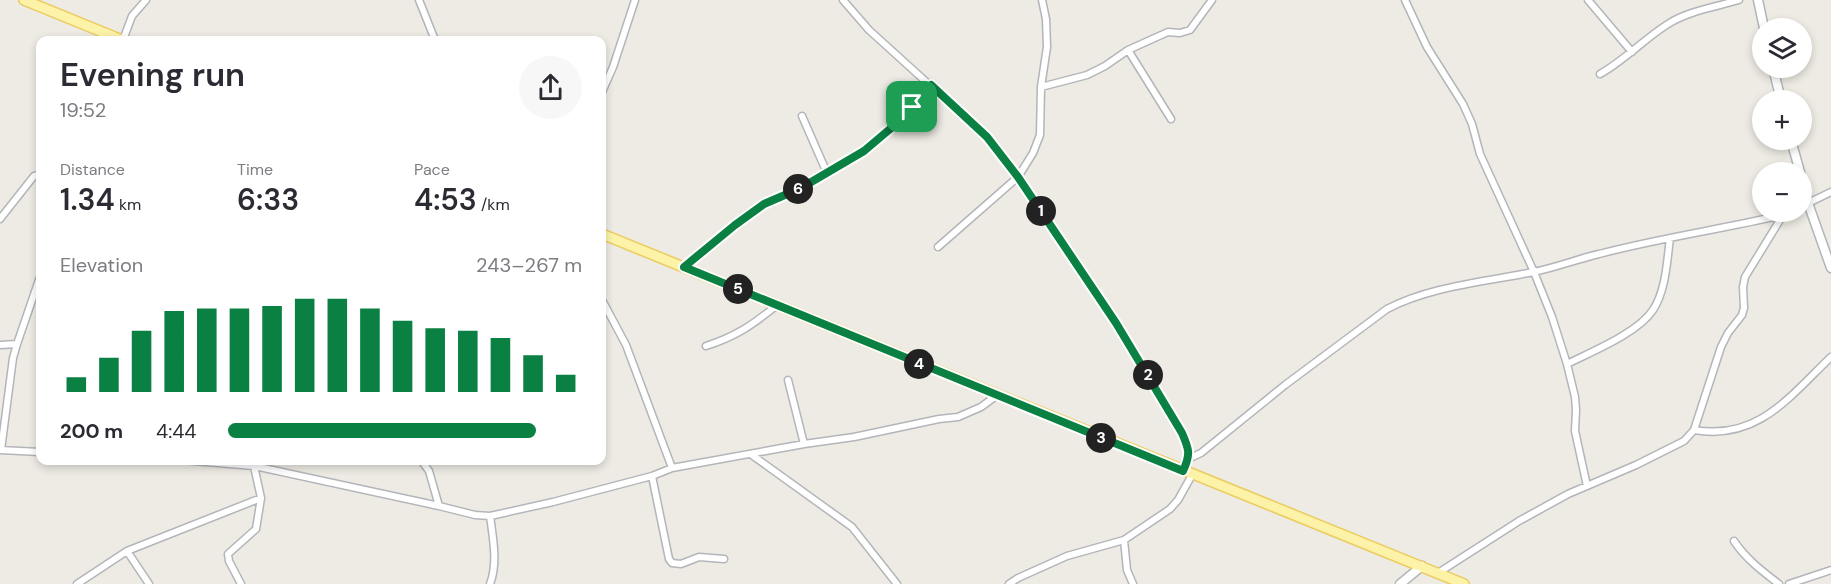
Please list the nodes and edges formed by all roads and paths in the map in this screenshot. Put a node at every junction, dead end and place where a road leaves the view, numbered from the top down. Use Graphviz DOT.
graph roads {
  1 [pos="24,0"];
  2 [pos="146,0"];
  3 [pos="419,0"];
  4 [pos="635,0"];
  5 [pos="843,0"];
  6 [pos="1042,0"];
  7 [pos="1212,0"];
  8 [pos="1405,0"];
  9 [pos="1588,0"];
  10 [pos="1739,0"];
  11 [pos="1758,0"];
  12 [pos="1762,18"];
  13 [pos="112,36"];
  14 [pos="124,36"];
  15 [pos="433,36"];
  16 [pos="1128,50"];
  17 [pos="1632,52"];
  18 [pos="1600,75"];
  19 [pos="606,83"];
  20 [pos="931,85"];
  21 [pos="1041,87"];
  22 [pos="802,116"];
  23 [pos="1172,119"];
  24 [pos="827,173"];
  25 [pos="36,175"];
  26 [pos="1018,177"];
  27 [pos="1831,192"];
  28 [pos="1812,202"];
  29 [pos="0,219"];
  30 [pos="1752,221"];
  31 [pos="1779,222"];
  32 [pos="1812,222"];
  33 [pos="606,236"];
  34 [pos="1670,238"];
  35 [pos="938,247"];
  36 [pos="684,267"];
  37 [pos="1831,268"];
  38 [pos="1534,272"];
  39 [pos="36,295"];
  40 [pos="776,306"];
  41 [pos="606,308"];
  42 [pos="16,344"];
  43 [pos="0,345"];
  44 [pos="706,346"];
  45 [pos="1831,357"];
  46 [pos="1567,364"];
  47 [pos="788,380"];
  48 [pos="996,396"];
  49 [pos="1694,430"];
  50 [pos="804,444"];
  51 [pos="1,450"];
  52 [pos="36,452"];
  53 [pos="752,454"];
  54 [pos="1188,459"];
  55 [pos="242,465"];
  56 [pos="425,465"];
  57 [pos="254,466"];
  58 [pos="672,468"];
  59 [pos="1183,471"];
  60 [pos="1192,475"];
  61 [pos="652,476"];
  62 [pos="1587,486"];
  63 [pos="261,498"];
  64 [pos="439,506"];
  65 [pos="490,516"];
  66 [pos="1124,540"];
  67 [pos="1734,541"];
  68 [pos="127,551"];
  69 [pos="724,559"];
  70 [pos="1422,566"];
  71 [pos="1831,570"];
  72 [pos="1438,573"];
  73 [pos="77,584"];
  74 [pos="149,584"];
  75 [pos="241,584"];
  76 [pos="490,584"];
  77 [pos="897,584"];
  78 [pos="1009,584"];
  79 [pos="1133,584"];
  80 [pos="1400,584"];
  81 [pos="1464,584"];
  82 [pos="1779,584"];
  83 [pos="1789,584"];
  1 -- 13 [label="main road"];
  2 -- 14 [label="street"];
  3 -- 15 [label="street"];
  4 -- 19 [label="street"];
  5 -- 20 [label="street"];
  6 -- 21 [label="street"];
  7 -- 16 [label="street"];
  8 -- 38 [label="street"];
  9 -- 17 [label="street"];
  10 -- 17 [label="street"];
  11 -- 12 [label="main road"];
  16 -- 21 [label="street"];
  16 -- 23 [label="street"];
  17 -- 18 [label="street"];
  20 -- 24 [label="street"];
  20 -- 26 [label="street"];
  21 -- 26 [label="street"];
  22 -- 24 [label="street"];
  24 -- 36 [label="street"];
  25 -- 29 [label="street"];
  26 -- 35 [label="street"];
  26 -- 54 [label="street"];
  27 -- 28 [label="street"];
  30 -- 34 [label="street"];
  31 -- 49 [label="street"];
  32 -- 37 [label="main road"];
  33 -- 36 [label="main road"];
  34 -- 38 [label="street"];
  34 -- 46 [label="street"];
  36 -- 40 [label="main road"];
  38 -- 46 [label="street"];
  38 -- 54 [label="street"];
  39 -- 42 [label="street"];
  40 -- 44 [label="street"];
  40 -- 48 [label="main road"];
  41 -- 58 [label="street"];
  42 -- 43 [label="street"];
  42 -- 51 [label="street"];
  45 -- 49 [label="street"];
  46 -- 62 [label="street"];
  47 -- 50 [label="street"];
  48 -- 50 [label="street"];
  48 -- 59 [label="main road"];
  49 -- 62 [label="street"];
  50 -- 53 [label="street"];
  51 -- 52 [label="street"];
  53 -- 58 [label="street"];
  53 -- 77 [label="street"];
  54 -- 59 [label="street"];
  55 -- 57 [label="street"];
  56 -- 64 [label="street"];
  57 -- 63 [label="street"];
  57 -- 64 [label="street"];
  58 -- 61 [label="street"];
  59 -- 60 [label="main road"];
  60 -- 66 [label="street"];
  60 -- 70 [label="main road"];
  61 -- 65 [label="street"];
  61 -- 69 [label="street"];
  62 -- 72 [label="street"];
  63 -- 68 [label="street"];
  63 -- 75 [label="street"];
  64 -- 65 [label="street"];
  65 -- 76 [label="street"];
  66 -- 78 [label="street"];
  66 -- 79 [label="street"];
  67 -- 82 [label="street"];
  68 -- 73 [label="street"];
  68 -- 74 [label="street"];
  70 -- 72 [label="main road"];
  70 -- 80 [label="main road"];
  71 -- 83 [label="street"];
  72 -- 81 [label="main road"];
}
